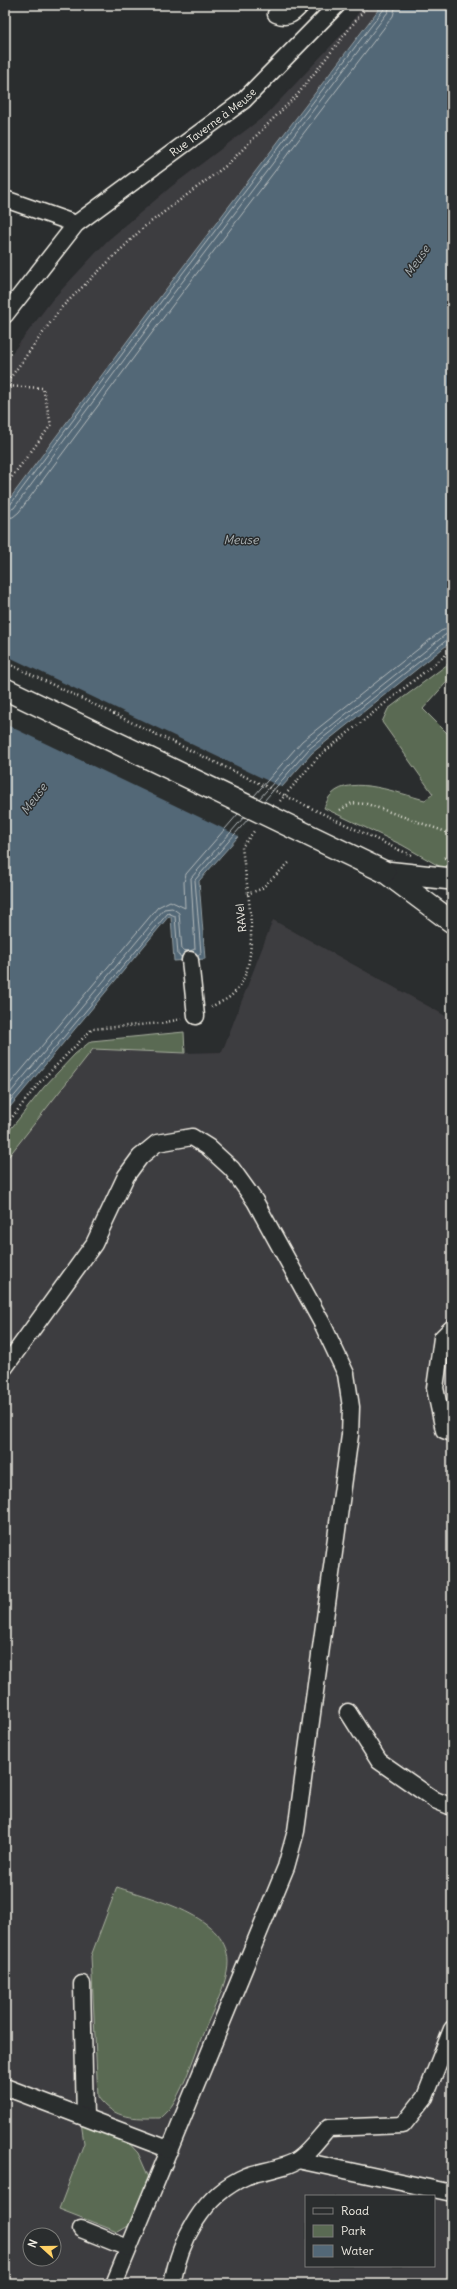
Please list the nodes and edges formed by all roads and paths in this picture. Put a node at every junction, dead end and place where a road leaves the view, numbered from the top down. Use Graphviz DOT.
graph roads {
  1 [pos="302,5"];
  2 [pos="337,5"];
  3 [pos="368,5"];
  4 [pos="276,14"];
  5 [pos="5,199"];
  6 [pos="76,224"];
  7 [pos="5,315"];
  8 [pos="5,386"];
  9 [pos="5,486"];
  10 [pos="452,650"];
  11 [pos="5,662"];
  12 [pos="5,689"];
  13 [pos="279,802"];
  14 [pos="340,810"];
  15 [pos="256,829"];
  16 [pos="452,834"];
  17 [pos="399,850"];
  18 [pos="291,861"];
  19 [pos="385,872"];
  20 [pos="452,879"];
  21 [pos="247,894"];
  22 [pos="452,905"];
  23 [pos="452,922"];
  24 [pos="190,960"];
  25 [pos="196,1016"];
  26 [pos="5,1126"];
  27 [pos="452,1328"];
  28 [pos="5,1367"];
  29 [pos="452,1433"];
  30 [pos="348,1712"];
  31 [pos="452,1807"];
  32 [pos="82,1984"];
  33 [pos="452,2029"];
  34 [pos="5,2087"];
  35 [pos="85,2117"];
  36 [pos="168,2149"];
  37 [pos="298,2160"];
  38 [pos="452,2193"];
  39 [pos="81,2229"];
  40 [pos="128,2248"];
  41 [pos="114,2284"];
  42 [pos="172,2284"];
  1 -- 4 [label="street"];
  2 -- 6 [label="street, Rue Taverne à Meuse"];
  3 -- 8 [label="path"];
  5 -- 6 [label="street"];
  6 -- 7 [label="street, Rue Taverne à Meuse"];
  8 -- 9 [label="path"];
  10 -- 13 [label="path"];
  11 -- 17 [label="path, bridge"];
  12 -- 19 [label="main road, bridge"];
  14 -- 16 [label="path"];
  15 -- 21 [label="path, RAVel"];
  18 -- 21 [label="path"];
  19 -- 20 [label="main road"];
  19 -- 22 [label="main road"];
  19 -- 23 [label="main road"];
  21 -- 25 [label="path, RAVel"];
  24 -- 25 [label="street"];
  25 -- 26 [label="path, RAVel"];
  27 -- 29 [label="street"];
  28 -- 36 [label="street"];
  30 -- 31 [label="street"];
  32 -- 35 [label="street"];
  33 -- 37 [label="street"];
  34 -- 35 [label="street"];
  35 -- 36 [label="street"];
  36 -- 40 [label="street"];
  37 -- 38 [label="street"];
  37 -- 42 [label="street"];
  39 -- 40 [label="street"];
  40 -- 41 [label="street"];
}
